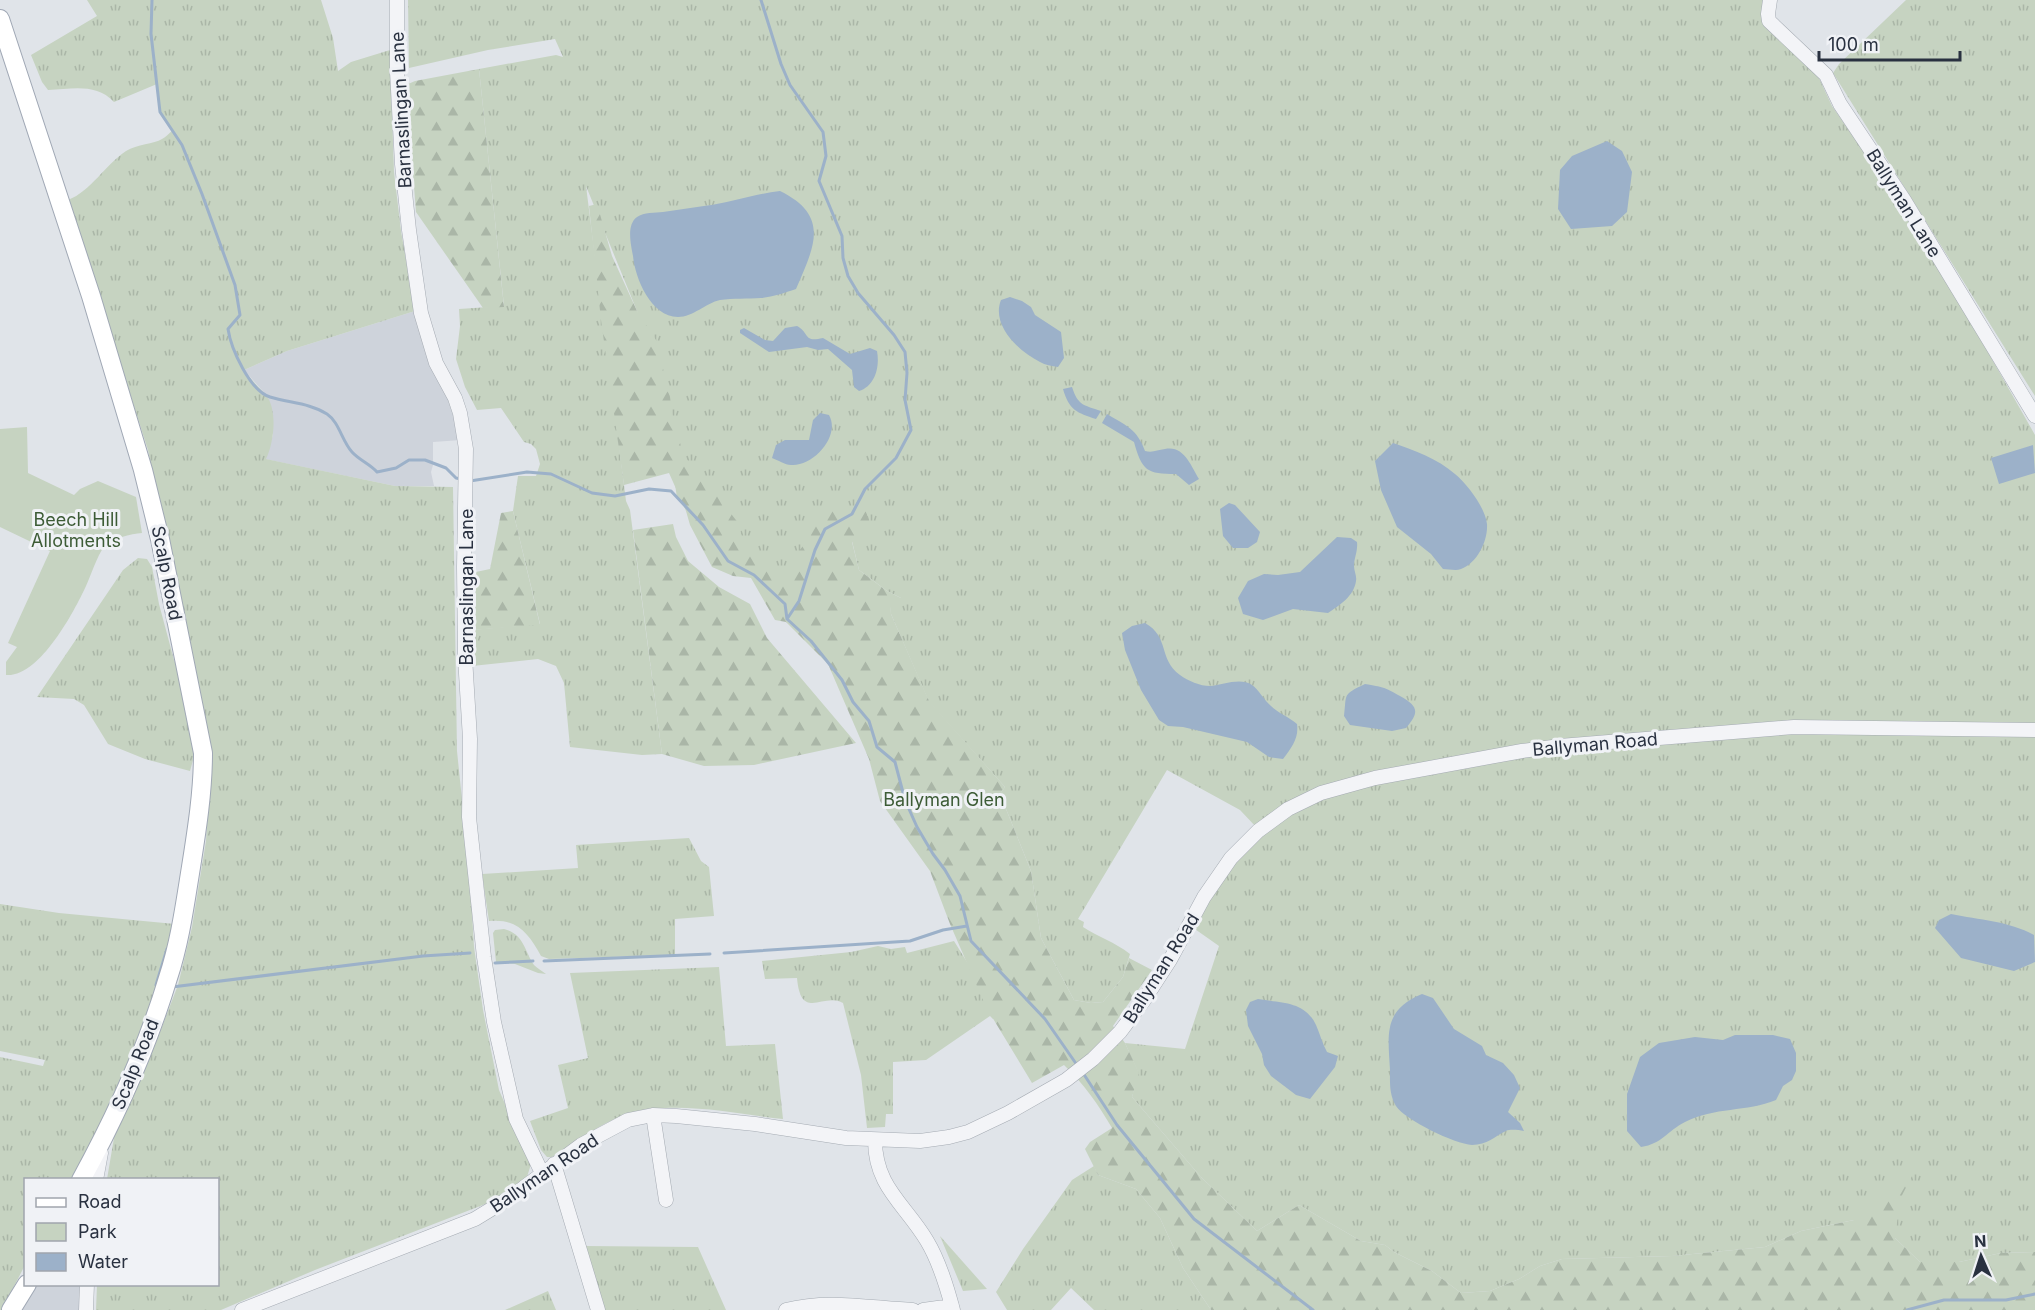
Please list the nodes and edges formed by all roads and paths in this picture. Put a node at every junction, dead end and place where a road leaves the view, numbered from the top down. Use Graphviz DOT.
graph roads {
  1 [pos="397,0"];
  2 [pos="1770,0"];
  3 [pos="0,19"];
  4 [pos="2035,416"];
  5 [pos="2035,730"];
  6 [pos="653,1115"];
  7 [pos="106,1134"];
  8 [pos="875,1140"];
  9 [pos="548,1168"];
  10 [pos="82,1178"];
  11 [pos="96,1178"];
  12 [pos="666,1200"];
  13 [pos="26,1286"];
  14 [pos="87,1286"];
  15 [pos="953,1308"];
  16 [pos="11,1310"];
  17 [pos="86,1310"];
  18 [pos="242,1310"];
  19 [pos="598,1310"];
  20 [pos="786,1310"];
  21 [pos="913,1310"];
  22 [pos="923,1310"];
  1 -- 9 [label="street, Barnaslingan Lane"];
  2 -- 4 [label="street, Ballyman Lane"];
  3 -- 7 [label="main road, Scalp Road"];
  5 -- 8 [label="street, Ballyman Road"];
  6 -- 8 [label="street, Ballyman Road"];
  6 -- 9 [label="street, Ballyman Road"];
  6 -- 12 [label="street"];
  7 -- 10 [label="main road, Scalp Road"];
  7 -- 11 [label="street"];
  8 -- 15 [label="street"];
  9 -- 18 [label="street, Ballyman Road"];
  9 -- 19 [label="street, Barnaslingan Lane"];
  13 -- 16 [label="main road"];
  14 -- 17 [label="street"];
  15 -- 22 [label="street"];
  20 -- 21 [label="street"];
}
